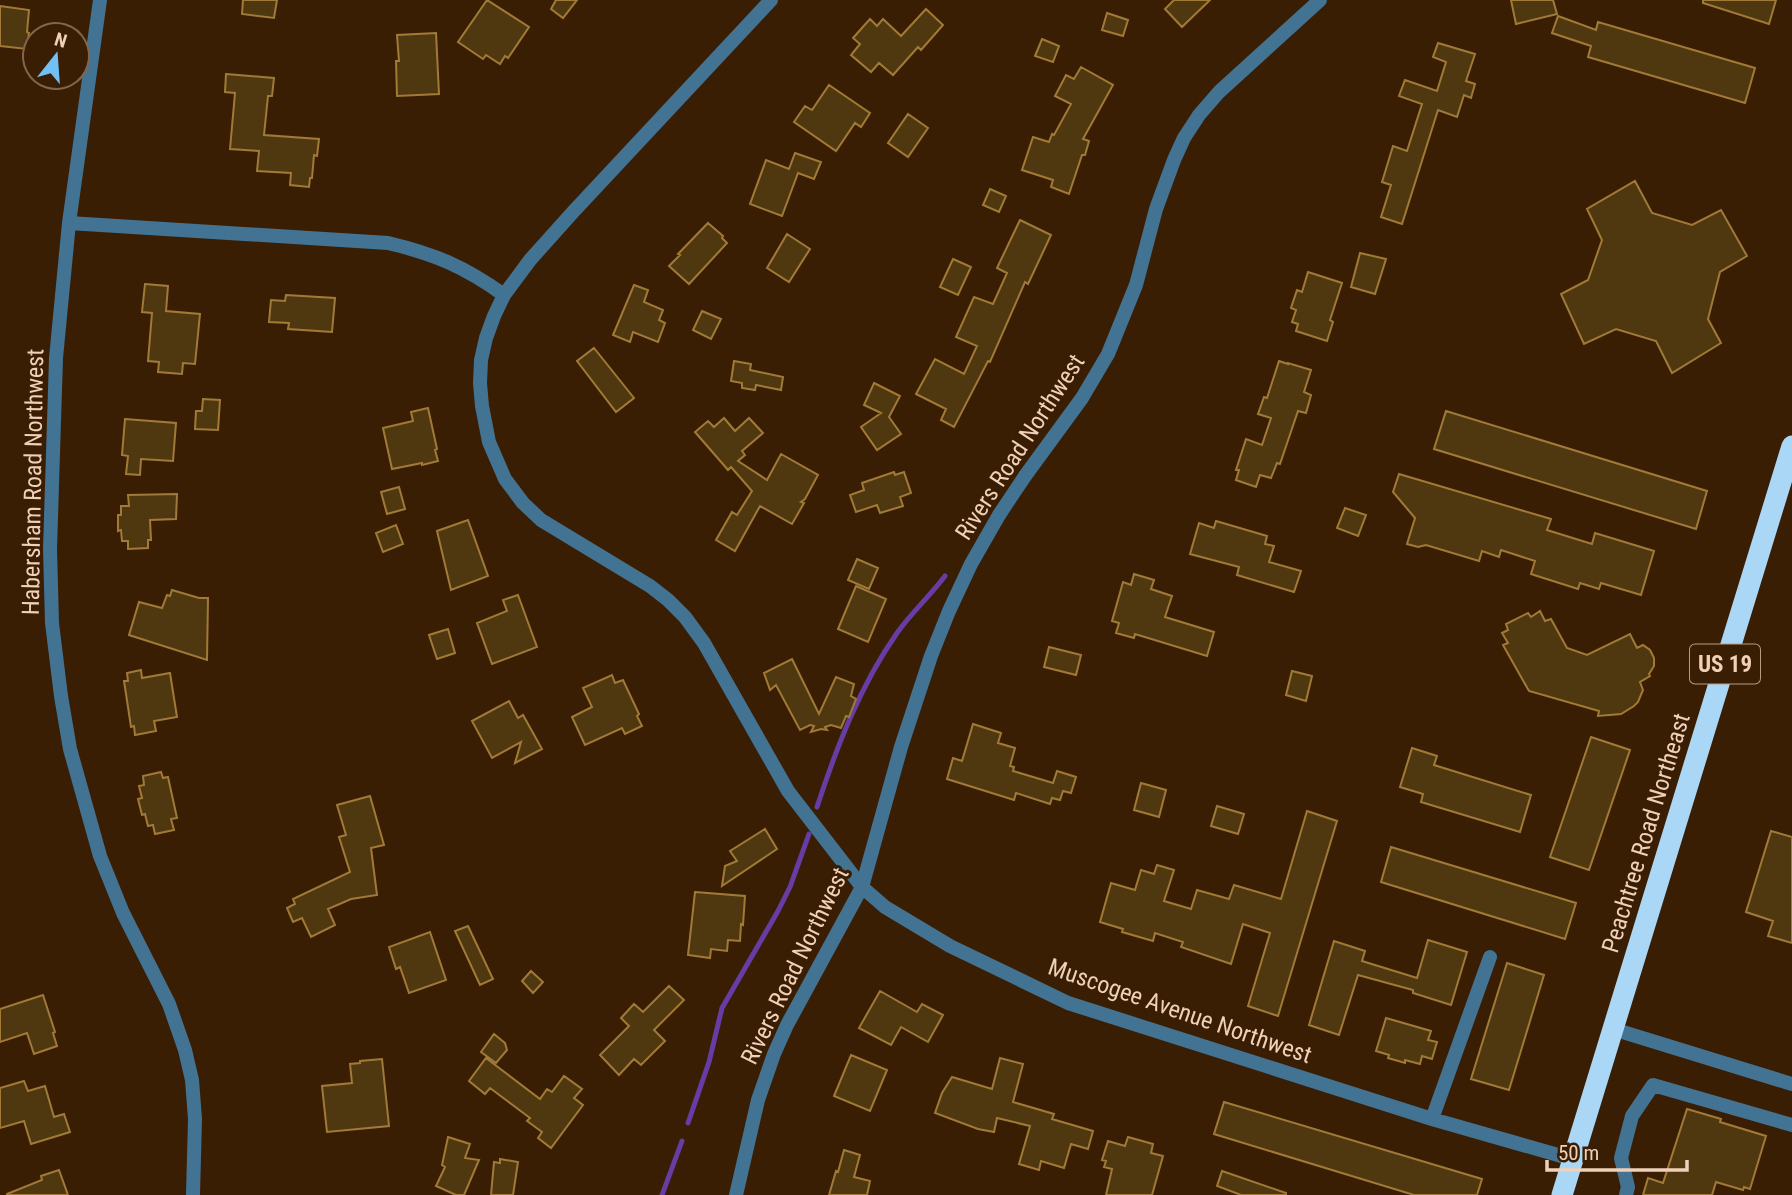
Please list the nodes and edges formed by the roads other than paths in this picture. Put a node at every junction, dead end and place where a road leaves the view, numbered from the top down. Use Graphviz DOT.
graph roads {
  1 [pos="100,0"];
  2 [pos="771,0"];
  3 [pos="1320,0"];
  4 [pos="69,223"];
  5 [pos="504,295"];
  6 [pos="1792,446"];
  7 [pos="862,887"];
  8 [pos="1490,957"];
  9 [pos="1613,1029"];
  10 [pos="1792,1084"];
  11 [pos="1432,1119"];
  12 [pos="1791,1123"];
  13 [pos="1572,1159"];
  14 [pos="193,1195"];
  15 [pos="736,1195"];
  16 [pos="1562,1195"];
  17 [pos="1626,1195"];
  1 -- 4 [label="street, Habersham Road Northwest"];
  2 -- 5 [label="street, Muscogee Avenue Northwest"];
  3 -- 7 [label="street, Rivers Road Northwest"];
  4 -- 5 [label="street"];
  4 -- 14 [label="street, Habersham Road Northwest"];
  5 -- 7 [label="street, Muscogee Avenue Northwest"];
  6 -- 9 [label="highway, Peachtree Road Northeast / US 19"];
  7 -- 11 [label="street, Muscogee Avenue Northwest"];
  7 -- 15 [label="street, Rivers Road Northwest"];
  8 -- 11 [label="street"];
  9 -- 10 [label="street"];
  9 -- 13 [label="highway, Peachtree Road Northeast / US 19"];
  11 -- 13 [label="street, Muscogee Avenue Northwest"];
  12 -- 17 [label="street"];
  13 -- 16 [label="highway, Peachtree Road Northeast / US 19"];
}
